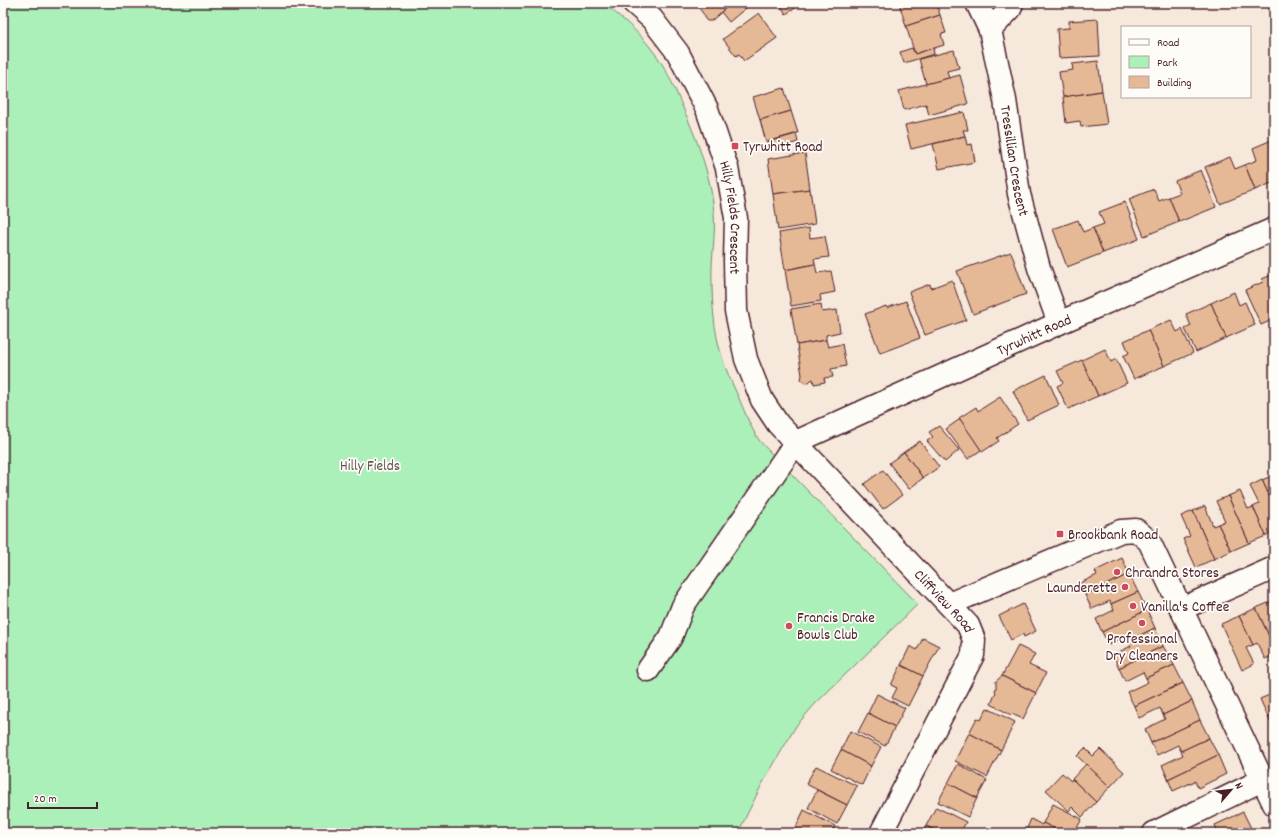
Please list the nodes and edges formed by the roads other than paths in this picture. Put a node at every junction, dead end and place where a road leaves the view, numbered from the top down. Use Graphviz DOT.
graph roads {
  1 [pos="634,3"];
  2 [pos="977,3"];
  3 [pos="1012,3"];
  4 [pos="990,30"];
  5 [pos="1274,229"];
  6 [pos="1059,323"];
  7 [pos="796,442"];
  8 [pos="1274,568"];
  9 [pos="949,604"];
  10 [pos="1181,609"];
  11 [pos="648,670"];
  12 [pos="1262,780"];
  13 [pos="1274,804"];
  14 [pos="881,833"];
  15 [pos="1154,833"];
  1 -- 7 [label="street, Hilly Fields Crescent"];
  2 -- 4 [label="street, Tressillian Crescent"];
  3 -- 4 [label="street"];
  4 -- 6 [label="street, Tressillian Crescent"];
  5 -- 6 [label="street, Tyrwhitt Road"];
  6 -- 7 [label="street, Tyrwhitt Road"];
  7 -- 9 [label="street, Cliffview Road"];
  7 -- 11 [label="street"];
  8 -- 10 [label="street"];
  9 -- 10 [label="street"];
  9 -- 14 [label="street, Cliffview Road"];
  10 -- 12 [label="street"];
  12 -- 13 [label="street"];
  12 -- 15 [label="street"];
}
